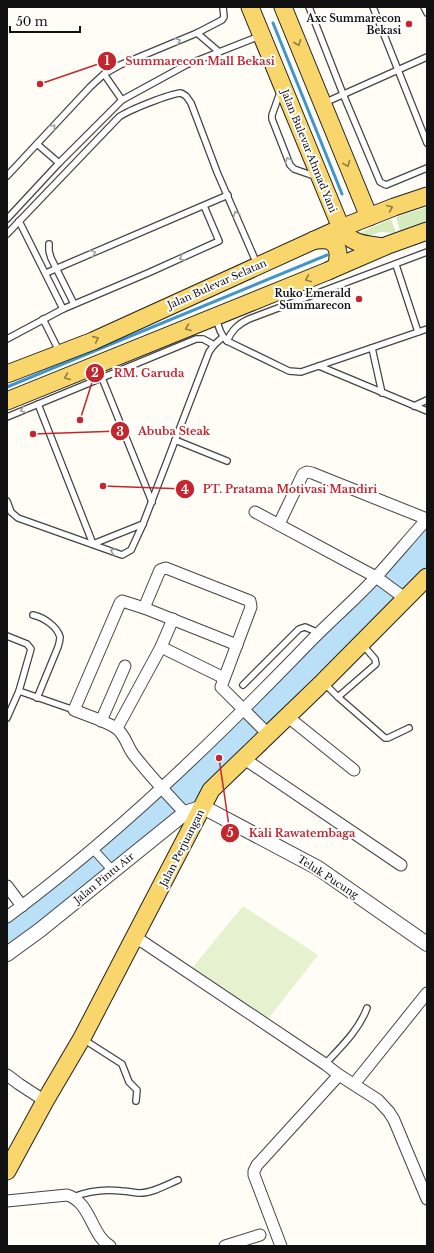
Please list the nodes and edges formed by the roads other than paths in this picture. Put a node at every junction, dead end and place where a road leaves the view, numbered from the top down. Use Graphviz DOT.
graph roads {
  1 [pos="223,7"];
  2 [pos="250,7"];
  3 [pos="283,7"];
  4 [pos="309,7"];
  5 [pos="373,7"];
  6 [pos="424,7"];
  7 [pos="427,13"];
  8 [pos="197,33"];
  9 [pos="262,35"];
  10 [pos="218,51"];
  11 [pos="427,57"];
  12 [pos="398,69"];
  13 [pos="104,74"];
  14 [pos="282,85"];
  15 [pos="343,94"];
  16 [pos="122,100"];
  17 [pos="322,104"];
  18 [pos="102,119"];
  19 [pos="110,127"];
  20 [pos="427,142"];
  21 [pos="37,144"];
  22 [pos="59,164"];
  23 [pos="427,168"];
  24 [pos="7,176"];
  25 [pos="321,178"];
  26 [pos="38,186"];
  27 [pos="46,193"];
  28 [pos="228,195"];
  29 [pos="427,196"];
  30 [pos="362,200"];
  31 [pos="204,206"];
  32 [pos="369,217"];
  33 [pos="7,219"];
  34 [pos="19,221"];
  35 [pos="339,222"];
  36 [pos="427,231"];
  37 [pos="7,234"];
  38 [pos="313,240"];
  39 [pos="48,244"];
  40 [pos="383,247"];
  41 [pos="427,252"];
  42 [pos="396,264"];
  43 [pos="257,266"];
  44 [pos="57,269"];
  45 [pos="328,271"];
  46 [pos="46,273"];
  47 [pos="74,304"];
  48 [pos="63,309"];
  49 [pos="216,316"];
  50 [pos="43,320"];
  51 [pos="427,329"];
  52 [pos="418,332"];
  53 [pos="7,339"];
  54 [pos="225,339"];
  55 [pos="214,345"];
  56 [pos="372,348"];
  57 [pos="60,353"];
  58 [pos="320,366"];
  59 [pos="7,374"];
  60 [pos="102,378"];
  61 [pos="382,393"];
  62 [pos="427,400"];
  63 [pos="7,401"];
  64 [pos="38,404"];
  65 [pos="414,406"];
  66 [pos="427,411"];
  67 [pos="7,417"];
  68 [pos="175,440"];
  69 [pos="227,461"];
  70 [pos="7,501"];
  71 [pos="152,502"];
  72 [pos="255,512"];
  73 [pos="427,519"];
  74 [pos="143,524"];
  75 [pos="279,524"];
  76 [pos="93,544"];
  77 [pos="427,577"];
  78 [pos="379,579"];
  79 [pos="403,596"];
  80 [pos="144,608"];
  81 [pos="33,615"];
  82 [pos="173,619"];
  83 [pos="319,633"];
  84 [pos="7,636"];
  85 [pos="237,644"];
  86 [pos="362,644"];
  87 [pos="161,647"];
  88 [pos="125,666"];
  89 [pos="224,678"];
  90 [pos="323,682"];
  91 [pos="243,684"];
  92 [pos="19,691"];
  93 [pos="338,697"];
  94 [pos="37,698"];
  95 [pos="74,710"];
  96 [pos="246,712"];
  97 [pos="288,717"];
  98 [pos="7,718"];
  99 [pos="101,721"];
  100 [pos="117,728"];
  101 [pos="409,728"];
  102 [pos="266,732"];
  103 [pos="243,758"];
  104 [pos="354,770"];
  105 [pos="161,788"];
  106 [pos="203,806"];
  107 [pos="185,813"];
  108 [pos="94,850"];
  109 [pos="401,865"];
  110 [pos="111,868"];
  111 [pos="7,886"];
  112 [pos="22,906"];
  113 [pos="7,917"];
  114 [pos="134,939"];
  115 [pos="427,944"];
  116 [pos="7,954"];
  117 [pos="427,993"];
  118 [pos="367,1008"];
  119 [pos="82,1038"];
  120 [pos="325,1064"];
  121 [pos="7,1075"];
  122 [pos="339,1075"];
  123 [pos="354,1084"];
  124 [pos="45,1101"];
  125 [pos="136,1101"];
  126 [pos="9,1163"];
  127 [pos="178,1180"];
  128 [pos="73,1197"];
  129 [pos="427,1199"];
  130 [pos="7,1201"];
  131 [pos="260,1235"];
  132 [pos="110,1246"];
  133 [pos="226,1246"];
  134 [pos="281,1246"];
  1 -- 8 [label="lane"];
  2 -- 9 [label="main road, Jalan Bulevar Ahmad Yani"];
  3 -- 17 [label="main road, one-way"];
  4 -- 15 [label="lane"];
  5 -- 12 [label="lane"];
  6 -- 7 [label="lane"];
  8 -- 10 [label="lane"];
  13 -- 8 [label="lane, one-way"];
  9 -- 10 [label="lane"];
  9 -- 14 [label="main road, Jalan Bulevar Ahmad Yani"];
  10 -- 16 [label="lane"];
  11 -- 12 [label="lane"];
  12 -- 15 [label="lane"];
  12 -- 20 [label="lane"];
  13 -- 16 [label="lane"];
  21 -- 13 [label="lane, one-way"];
  14 -- 25 [label="main road, Jalan Bulevar Ahmad Yani"];
  25 -- 14 [label="lane, one-way"];
  15 -- 17 [label="lane"];
  15 -- 23 [label="lane"];
  16 -- 18 [label="lane"];
  17 -- 30 [label="main road, one-way"];
  18 -- 19 [label="lane"];
  18 -- 22 [label="lane"];
  19 -- 27 [label="lane"];
  19 -- 28 [label="lane"];
  21 -- 22 [label="lane"];
  21 -- 24 [label="lane"];
  22 -- 26 [label="lane"];
  25 -- 35 [label="main road, Jalan Bulevar Ahmad Yani"];
  26 -- 27 [label="lane"];
  26 -- 33 [label="lane"];
  27 -- 34 [label="lane"];
  28 -- 31 [label="lane"];
  43 -- 28 [label="lane, one-way"];
  32 -- 29 [label="main road, Jalan Bulevar Selatan, one-way"];
  30 -- 32 [label="main road"];
  30 -- 35 [label="main road"];
  44 -- 31 [label="lane, one-way"];
  31 -- 47 [label="lane, one-way"];
  32 -- 35 [label="main road, Jalan Bulevar Selatan"];
  34 -- 37 [label="lane"];
  34 -- 46 [label="lane"];
  35 -- 38 [label="main road, Jalan Bulevar Selatan"];
  35 -- 40 [label="main road"];
  36 -- 40 [label="main road"];
  38 -- 43 [label="main road, Jalan Bulevar Selatan"];
  38 -- 45 [label="main road"];
  39 -- 44 [label="lane"];
  40 -- 45 [label="main road"];
  41 -- 42 [label="lane"];
  42 -- 52 [label="lane"];
  42 -- 54 [label="lane"];
  57 -- 43 [label="main road, Jalan Bulevar Selatan, one-way"];
  44 -- 46 [label="lane"];
  44 -- 47 [label="lane"];
  45 -- 49 [label="main road, one-way"];
  46 -- 48 [label="lane"];
  47 -- 48 [label="lane"];
  48 -- 50 [label="lane"];
  49 -- 54 [label="lane"];
  49 -- 63 [label="main road, one-way"];
  50 -- 53 [label="lane"];
  50 -- 57 [label="lane"];
  51 -- 52 [label="lane"];
  52 -- 56 [label="lane"];
  54 -- 55 [label="lane"];
  54 -- 58 [label="lane"];
  55 -- 60 [label="lane"];
  55 -- 68 [label="lane"];
  56 -- 58 [label="lane"];
  56 -- 61 [label="lane"];
  57 -- 59 [label="main road, Jalan Bulevar Selatan"];
  58 -- 61 [label="lane"];
  60 -- 64 [label="lane"];
  60 -- 71 [label="lane"];
  61 -- 65 [label="lane"];
  62 -- 65 [label="lane"];
  64 -- 67 [label="lane, one-way"];
  64 -- 76 [label="lane"];
  65 -- 66 [label="lane"];
  68 -- 69 [label="lane"];
  68 -- 71 [label="lane"];
  70 -- 76 [label="lane"];
  71 -- 74 [label="lane"];
  72 -- 75 [label="street"];
  73 -- 75 [label="street"];
  73 -- 78 [label="street"];
  74 -- 76 [label="lane"];
  74 -- 76 [label="lane, one-way"];
  75 -- 78 [label="street"];
  77 -- 79 [label="main road, Jalan Perjuangan"];
  78 -- 79 [label="street"];
  78 -- 83 [label="street"];
  79 -- 86 [label="main road, Jalan Perjuangan"];
  80 -- 82 [label="street"];
  80 -- 85 [label="street"];
  80 -- 95 [label="street"];
  81 -- 94 [label="lane"];
  82 -- 85 [label="street"];
  82 -- 87 [label="street"];
  83 -- 91 [label="lane"];
  83 -- 96 [label="street"];
  84 -- 92 [label="lane"];
  85 -- 89 [label="street"];
  86 -- 90 [label="main road, Jalan Perjuangan"];
  86 -- 93 [label="lane"];
  87 -- 89 [label="street"];
  87 -- 100 [label="street"];
  88 -- 99 [label="street"];
  89 -- 96 [label="street"];
  90 -- 93 [label="lane"];
  90 -- 97 [label="main road, Jalan Perjuangan"];
  92 -- 94 [label="lane"];
  92 -- 98 [label="lane"];
  93 -- 101 [label="lane"];
  94 -- 95 [label="lane"];
  95 -- 99 [label="street"];
  96 -- 102 [label="street"];
  96 -- 105 [label="street"];
  97 -- 102 [label="main road, Jalan Perjuangan"];
  97 -- 104 [label="street"];
  99 -- 100 [label="street"];
  100 -- 105 [label="street"];
  102 -- 103 [label="main road, Jalan Perjuangan"];
  103 -- 106 [label="main road, Jalan Perjuangan"];
  103 -- 109 [label="street"];
  105 -- 107 [label="street"];
  105 -- 108 [label="street"];
  106 -- 107 [label="street, Jalan Pintu Air"];
  106 -- 114 [label="main road, Jalan Perjuangan"];
  106 -- 115 [label="street, Teluk Pucung"];
  107 -- 110 [label="street, Jalan Pintu Air"];
  108 -- 110 [label="street"];
  108 -- 112 [label="street"];
  110 -- 116 [label="street, Jalan Pintu Air"];
  111 -- 112 [label="street"];
  112 -- 113 [label="street"];
  114 -- 119 [label="main road, Jalan Perjuangan"];
  114 -- 120 [label="street"];
  117 -- 123 [label="street"];
  118 -- 120 [label="lane"];
  119 -- 124 [label="main road, Jalan Perjuangan"];
  119 -- 125 [label="lane"];
  120 -- 122 [label="street"];
  121 -- 124 [label="street"];
  122 -- 123 [label="street"];
  122 -- 134 [label="street"];
  123 -- 129 [label="street"];
  124 -- 126 [label="main road, Jalan Perjuangan"];
  127 -- 128 [label="lane"];
  128 -- 130 [label="street"];
  128 -- 132 [label="street"];
  131 -- 133 [label="street"];
}
